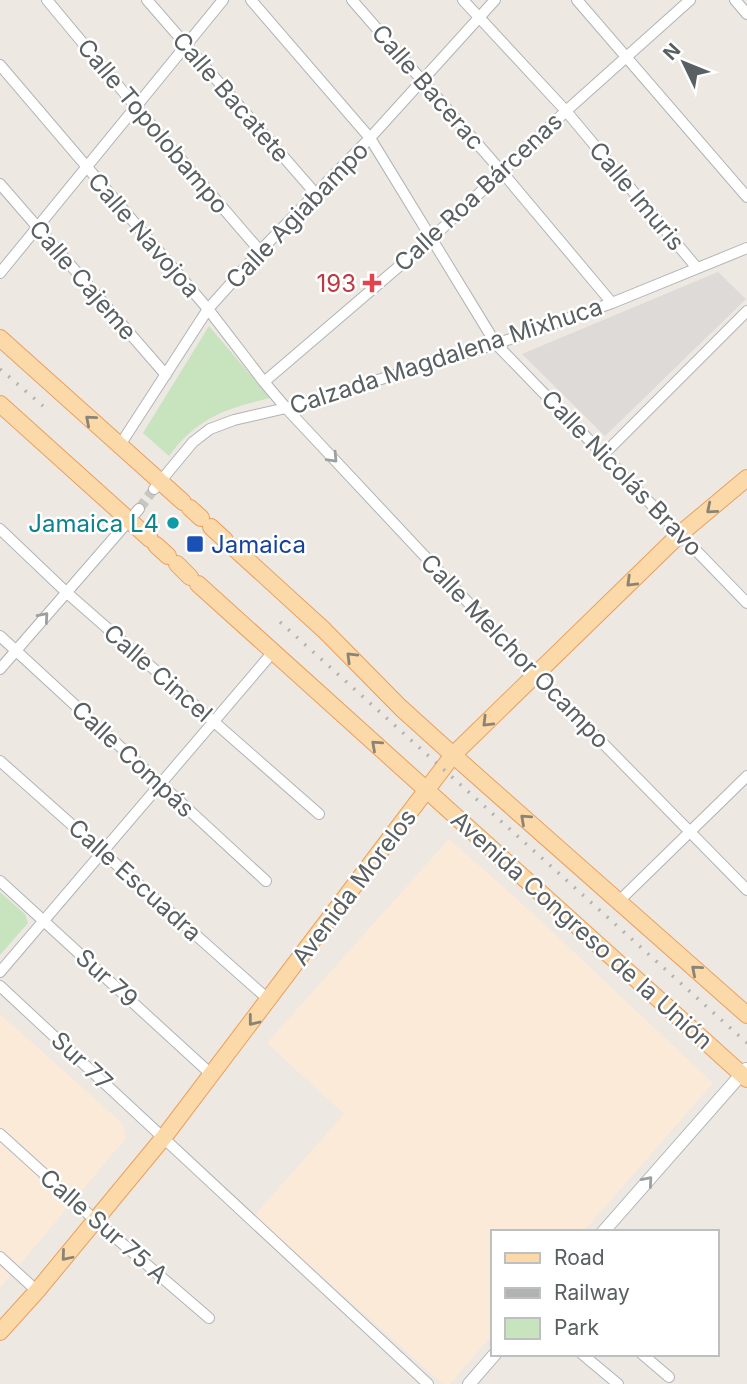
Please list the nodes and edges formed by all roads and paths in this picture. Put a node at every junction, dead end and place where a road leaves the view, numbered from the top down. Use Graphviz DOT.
graph roads {
  1 [pos="47,0"];
  2 [pos="147,0"];
  3 [pos="223,0"];
  4 [pos="251,0"];
  5 [pos="352,0"];
  6 [pos="463,0"];
  7 [pos="495,0"];
  8 [pos="577,0"];
  9 [pos="690,0"];
  10 [pos="735,0"];
  11 [pos="747,14"];
  12 [pos="479,17"];
  13 [pos="186,45"];
  14 [pos="627,57"];
  15 [pos="0,65"];
  16 [pos="421,80"];
  17 [pos="135,107"];
  18 [pos="566,111"];
  19 [pos="370,138"];
  20 [pos="86,168"];
  21 [pos="502,172"];
  22 [pos="0,184"];
  23 [pos="315,193"];
  24 [pos="747,197"];
  25 [pos="37,228"];
  26 [pos="430,239"];
  27 [pos="747,248"];
  28 [pos="260,251"];
  29 [pos="696,268"];
  30 [pos="0,273"];
  31 [pos="612,303"];
  32 [pos="208,309"];
  33 [pos="747,311"];
  34 [pos="0,338"];
  35 [pos="496,344"];
  36 [pos="166,375"];
  37 [pos="264,382"];
  38 [pos="0,404"];
  39 [pos="286,408"];
  40 [pos="120,445"];
  41 [pos="603,455"];
  42 [pos="747,478"];
  43 [pos="157,485"];
  44 [pos="135,516"];
  45 [pos="0,529"];
  46 [pos="680,534"];
  47 [pos="66,592"];
  48 [pos="747,603"];
  49 [pos="0,636"];
  50 [pos="16,650"];
  51 [pos="273,652"];
  52 [pos="0,669"];
  53 [pos="530,669"];
  54 [pos="214,722"];
  55 [pos="453,755"];
  56 [pos="0,761"];
  57 [pos="744,781"];
  58 [pos="161,784"];
  59 [pos="427,790"];
  60 [pos="319,814"];
  61 [pos="690,832"];
  62 [pos="103,851"];
  63 [pos="0,881"];
  64 [pos="267,881"];
  65 [pos="747,891"];
  66 [pos="618,902"];
  67 [pos="44,920"];
  68 [pos="0,972"];
  69 [pos="0,986"];
  70 [pos="270,1000"];
  71 [pos="747,1015"];
  72 [pos="212,1074"];
  73 [pos="745,1074"];
  74 [pos="0,1134"];
  75 [pos="164,1137"];
  76 [pos="95,1220"];
  77 [pos="605,1230"];
  78 [pos="0,1257"];
  79 [pos="37,1291"];
  80 [pos="209,1318"];
  81 [pos="0,1332"];
  82 [pos="493,1356"];
  83 [pos="584,1356"];
  84 [pos="644,1356"];
  85 [pos="669,1377"];
  86 [pos="428,1384"];
  87 [pos="469,1384"];
  88 [pos="618,1384"];
  1 -- 17 [label="street, Calle Topolobampo"];
  2 -- 13 [label="street, Calle Bacatete"];
  3 -- 13 [label="street"];
  4 -- 19 [label="street, Calle Nicolás Bravo"];
  5 -- 16 [label="street, Calle Bacerac"];
  6 -- 12 [label="street, Calle Imuris"];
  7 -- 12 [label="street, Calle Agiabampo"];
  8 -- 14 [label="street"];
  9 -- 14 [label="street, Calle Roa Bárcenas"];
  10 -- 11 [label="street"];
  12 -- 16 [label="street, Calle Agiabampo"];
  12 -- 18 [label="street, Calle Imuris"];
  13 -- 17 [label="street"];
  13 -- 23 [label="street, Calle Bacatete"];
  14 -- 18 [label="street, Calle Roa Bárcenas"];
  14 -- 24 [label="street"];
  15 -- 20 [label="street, Calle Navojoa"];
  16 -- 19 [label="street, Calle Agiabampo"];
  16 -- 21 [label="street, Calle Bacerac"];
  17 -- 20 [label="street"];
  17 -- 28 [label="street, Calle Topolobampo"];
  18 -- 21 [label="street, Calle Roa Bárcenas"];
  18 -- 29 [label="street, Calle Imuris"];
  19 -- 23 [label="street, Calle Agiabampo"];
  19 -- 26 [label="street, Calle Nicolás Bravo"];
  20 -- 25 [label="street"];
  20 -- 32 [label="street, Calle Navojoa"];
  21 -- 26 [label="street, Calle Roa Bárcenas"];
  21 -- 31 [label="street, Calle Bacerac"];
  22 -- 25 [label="street, Calle Cajeme"];
  23 -- 28 [label="street, Calle Agiabampo"];
  25 -- 30 [label="street"];
  25 -- 36 [label="street, Calle Cajeme"];
  26 -- 35 [label="street, Calle Nicolás Bravo"];
  26 -- 37 [label="street, Calle Roa Bárcenas"];
  27 -- 29 [label="street, Calzada Magdalena Mixhuca"];
  28 -- 32 [label="street, Calle Agiabampo"];
  29 -- 31 [label="street, Calzada Magdalena Mixhuca"];
  31 -- 35 [label="street, Calzada Magdalena Mixhuca"];
  32 -- 36 [label="street, Calle Agiabampo"];
  32 -- 37 [label="street, Calle Navojoa"];
  33 -- 41 [label="street"];
  40 -- 34 [label="main road, Avenida Congreso de la Unión, one-way"];
  35 -- 39 [label="street, Calzada Magdalena Mixhuca"];
  35 -- 41 [label="street, Calle Nicolás Bravo"];
  36 -- 40 [label="street, Calle Agiabampo"];
  37 -- 39 [label="street, Calle Navojoa"];
  38 -- 44 [label="main road, Avenida Congreso de la Unión"];
  39 -- 43 [label="street, Calzada Magdalena Mixhuca"];
  39 -- 53 [label="street, Calle Melchor Ocampo, one-way"];
  40 -- 43 [label="main road, Avenida Congreso de la Unión"];
  41 -- 46 [label="street, Calle Nicolás Bravo"];
  42 -- 46 [label="main road, Avenida Morelos, one-way"];
  55 -- 43 [label="main road, Avenida Congreso de la Unión, one-way"];
  44 -- 47 [label="street"];
  44 -- 51 [label="main road, Avenida Congreso de la Unión"];
  45 -- 47 [label="street, Calle Cincel"];
  46 -- 48 [label="street, Calle Nicolás Bravo"];
  46 -- 53 [label="main road, Avenida Morelos, one-way"];
  50 -- 47 [label="street, one-way"];
  47 -- 54 [label="street, Calle Cincel"];
  49 -- 50 [label="street, Calle Compás"];
  50 -- 52 [label="street"];
  50 -- 58 [label="street, Calle Compás"];
  51 -- 54 [label="street"];
  59 -- 51 [label="main road, Avenida Congreso de la Unión, one-way"];
  53 -- 55 [label="main road, Avenida Morelos, one-way"];
  53 -- 61 [label="street, Calle Melchor Ocampo"];
  54 -- 58 [label="street"];
  54 -- 60 [label="street, Calle Cincel"];
  55 -- 59 [label="main road, Avenida Morelos"];
  66 -- 55 [label="main road, Avenida Congreso de la Unión, one-way"];
  56 -- 62 [label="street, Calle Escuadra"];
  57 -- 61 [label="street"];
  58 -- 62 [label="street"];
  58 -- 64 [label="street, Calle Compás"];
  59 -- 70 [label="main road, Avenida Morelos"];
  59 -- 73 [label="main road, Avenida Congreso de la Unión"];
  61 -- 65 [label="street, Calle Melchor Ocampo"];
  61 -- 66 [label="street"];
  62 -- 67 [label="street"];
  62 -- 70 [label="street, Calle Escuadra"];
  63 -- 67 [label="street, Sur 79"];
  71 -- 66 [label="main road, Avenida Congreso de la Unión, one-way"];
  67 -- 68 [label="street"];
  67 -- 72 [label="street, Sur 79"];
  69 -- 75 [label="street, Sur 77"];
  70 -- 72 [label="main road, Avenida Morelos, one-way"];
  72 -- 75 [label="main road, Avenida Morelos"];
  77 -- 73 [label="street, one-way"];
  74 -- 76 [label="street, Calle Sur 75 A"];
  75 -- 76 [label="main road, Avenida Morelos"];
  75 -- 86 [label="street, Sur 77"];
  76 -- 79 [label="main road, Avenida Morelos, one-way"];
  76 -- 80 [label="street, Calle Sur 75 A"];
  78 -- 79 [label="street"];
  79 -- 81 [label="main road, Avenida Morelos"];
  82 -- 87 [label="street"];
  83 -- 88 [label="street"];
  84 -- 85 [label="street"];
}
